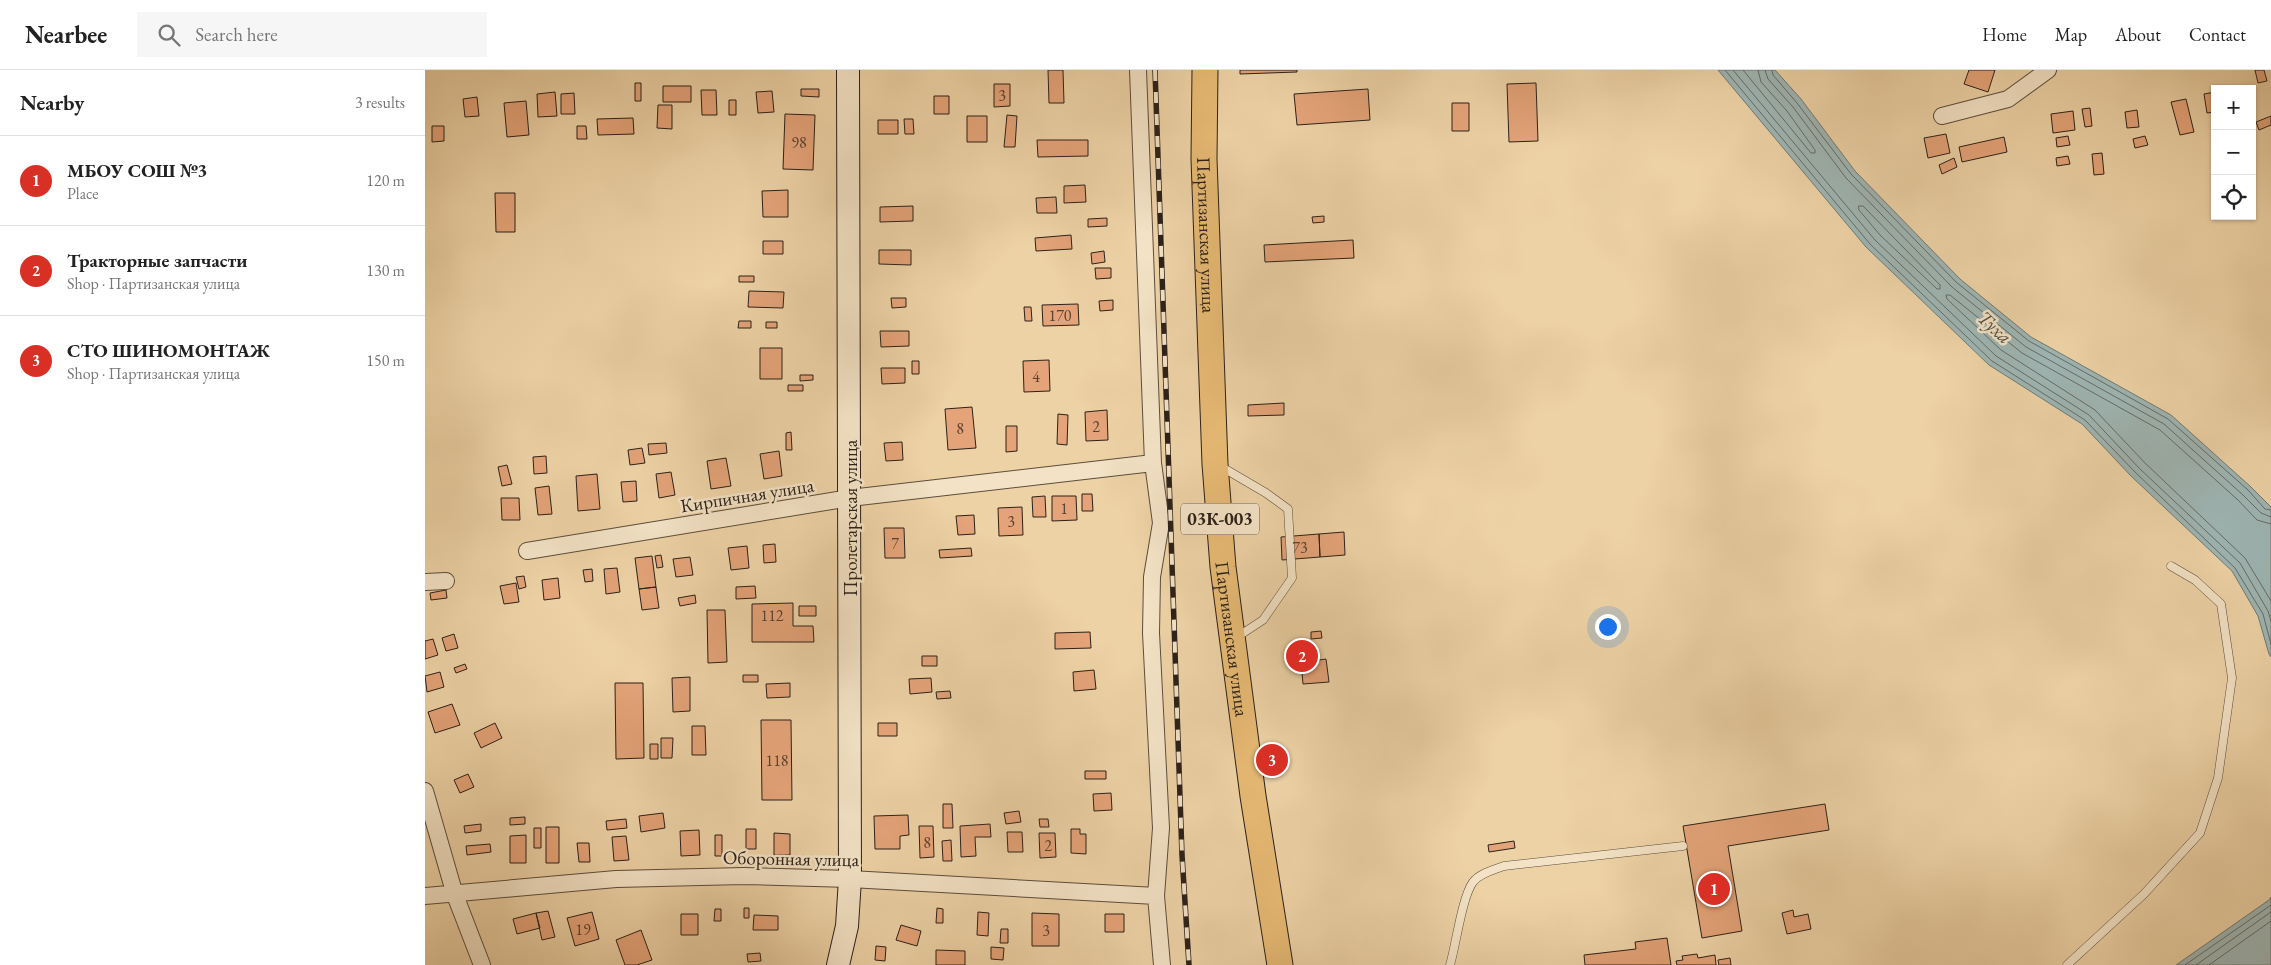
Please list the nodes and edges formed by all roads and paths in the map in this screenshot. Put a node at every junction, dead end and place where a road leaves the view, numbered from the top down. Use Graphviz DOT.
graph roads {
  1 [pos="848,70"];
  2 [pos="1138,70"];
  3 [pos="1205,70"];
  4 [pos="2048,70"];
  5 [pos="1942,116"];
  6 [pos="1153,463"];
  7 [pos="1215,464"];
  8 [pos="850,498"];
  9 [pos="527,551"];
  10 [pos="2171,566"];
  11 [pos="446,581"];
  12 [pos="425,582"];
  13 [pos="1231,640"];
  14 [pos="425,791"];
  15 [pos="1683,846"];
  16 [pos="850,879"];
  17 [pos="455,895"];
  18 [pos="425,896"];
  19 [pos="1156,896"];
  20 [pos="482,965"];
  21 [pos="838,965"];
  22 [pos="1162,965"];
  23 [pos="1280,965"];
  24 [pos="1450,965"];
  25 [pos="2067,965"];
  1 -- 8 [label="street, Пролетарская улица"];
  2 -- 6 [label="street"];
  3 -- 7 [label="main road, Партизанская улица / 03К-003"];
  4 -- 5 [label="street"];
  6 -- 8 [label="street, Кирпичная улица"];
  6 -- 19 [label="street"];
  7 -- 13 [label="main road, Партизанская улица / 03К-003"];
  7 -- 13 [label="lane"];
  8 -- 9 [label="street, Кирпичная улица"];
  8 -- 16 [label="street, Пролетарская улица"];
  10 -- 25 [label="lane"];
  11 -- 12 [label="street"];
  13 -- 23 [label="main road, Партизанская улица / 03К-003"];
  14 -- 17 [label="street"];
  15 -- 24 [label="lane"];
  16 -- 17 [label="street, Оборонная улица"];
  16 -- 19 [label="street, Оборонная улица"];
  16 -- 21 [label="street, Пролетарская улица"];
  17 -- 18 [label="street, Оборонная улица"];
  17 -- 20 [label="street"];
  19 -- 22 [label="street"];
}
